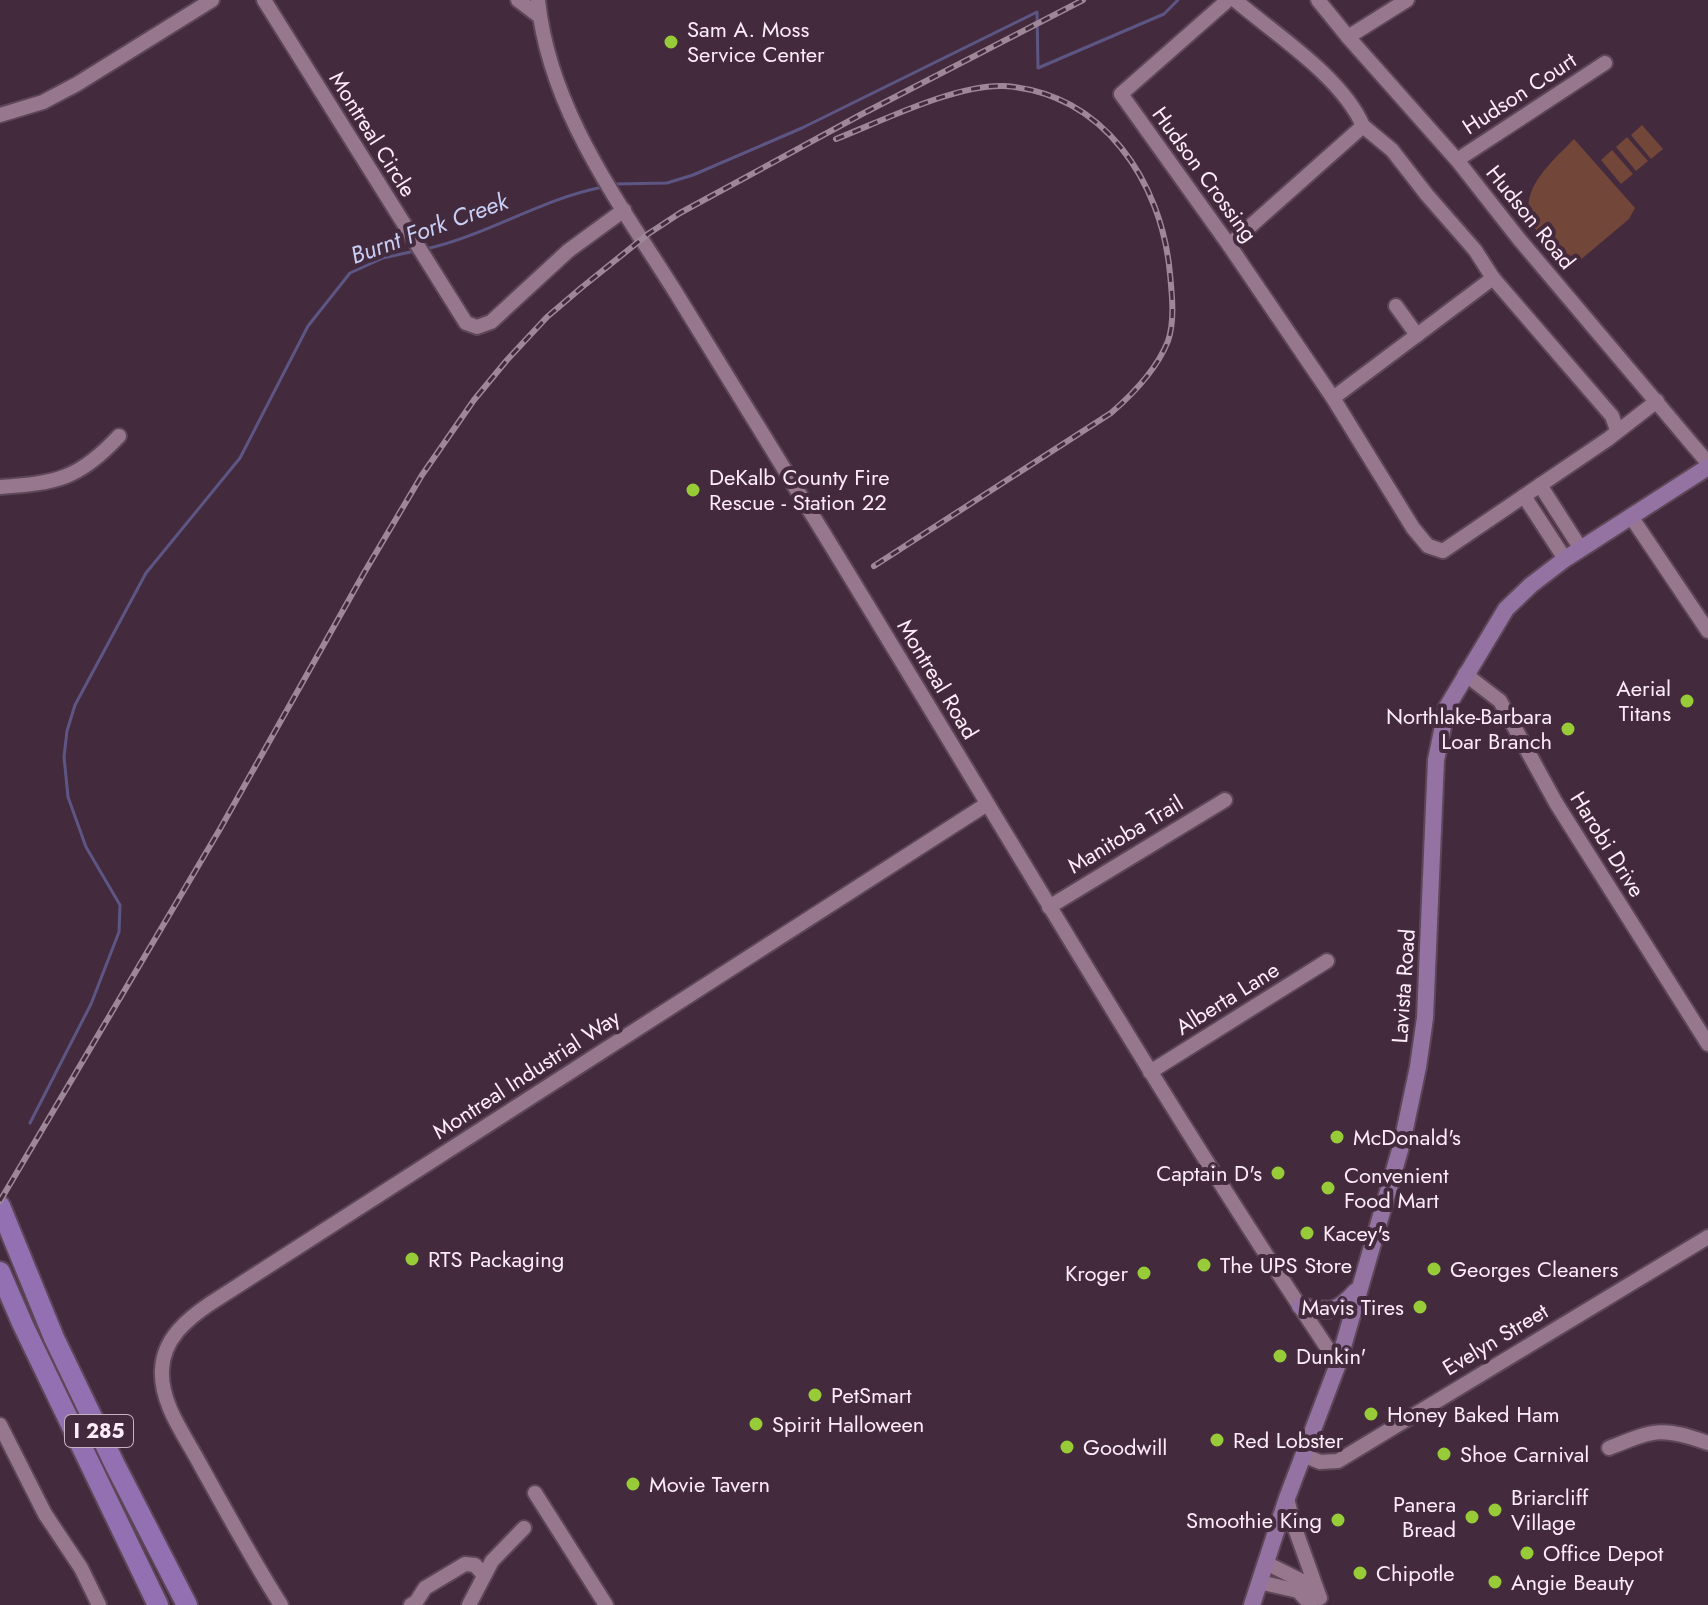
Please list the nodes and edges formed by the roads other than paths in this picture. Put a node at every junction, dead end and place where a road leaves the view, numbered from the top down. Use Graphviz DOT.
graph roads {
  1 [pos="212,0"];
  2 [pos="264,0"];
  3 [pos="518,0"];
  4 [pos="538,0"];
  5 [pos="1228,0"];
  6 [pos="1235,0"];
  7 [pos="1318,0"];
  8 [pos="1407,0"];
  9 [pos="539,16"];
  10 [pos="1348,37"];
  11 [pos="1605,63"];
  12 [pos="0,115"];
  13 [pos="1363,126"];
  14 [pos="1457,160"];
  15 [pos="624,210"];
  16 [pos="1229,245"];
  17 [pos="1493,278"];
  18 [pos="1396,306"];
  19 [pos="1417,335"];
  20 [pos="1333,398"];
  21 [pos="1657,401"];
  22 [pos="1617,430"];
  23 [pos="119,436"];
  24 [pos="1708,465"];
  25 [pos="1540,485"];
  26 [pos="0,487"];
  27 [pos="1524,496"];
  28 [pos="1632,518"];
  29 [pos="1581,549"];
  30 [pos="1565,559"];
  31 [pos="1708,631"];
  32 [pos="1465,674"];
  33 [pos="1225,800"];
  34 [pos="987,804"];
  35 [pos="1049,907"];
  36 [pos="1327,961"];
  37 [pos="1708,1044"];
  38 [pos="1150,1072"];
  39 [pos="0,1206"];
  40 [pos="1708,1237"];
  41 [pos="1,1275"];
  42 [pos="1360,1286"];
  43 [pos="1300,1306"];
  44 [pos="1338,1364"];
  45 [pos="0,1425"];
  46 [pos="1708,1443"];
  47 [pos="1609,1448"];
  48 [pos="1303,1455"];
  49 [pos="535,1493"];
  50 [pos="1287,1498"];
  51 [pos="524,1528"];
  52 [pos="1266,1563"];
  53 [pos="483,1574"];
  54 [pos="1259,1582"];
  55 [pos="1318,1603"];
  56 [pos="99,1605"];
  57 [pos="158,1605"];
  58 [pos="188,1605"];
  59 [pos="281,1605"];
  60 [pos="411,1605"];
  61 [pos="469,1605"];
  62 [pos="606,1605"];
  63 [pos="1252,1605"];
  1 -- 12 [label="street"];
  2 -- 15 [label="street, Montreal Circle"];
  3 -- 9 [label="street"];
  4 -- 9 [label="street, Montreal Road"];
  5 -- 16 [label="street, Hudson Crossing"];
  6 -- 13 [label="street"];
  7 -- 10 [label="street, Hudson Road"];
  8 -- 10 [label="street"];
  9 -- 15 [label="street, Montreal Road"];
  10 -- 14 [label="street, Hudson Road"];
  11 -- 14 [label="street, Hudson Court"];
  13 -- 16 [label="street"];
  13 -- 17 [label="street"];
  14 -- 21 [label="street, Hudson Road"];
  15 -- 34 [label="street, Montreal Road"];
  16 -- 20 [label="street, Hudson Crossing"];
  17 -- 19 [label="street"];
  17 -- 22 [label="street"];
  18 -- 19 [label="street"];
  19 -- 20 [label="street"];
  20 -- 27 [label="street, Hudson Crossing"];
  21 -- 22 [label="street, Hudson Crossing"];
  21 -- 24 [label="street, Hudson Road"];
  22 -- 25 [label="street, Hudson Crossing"];
  23 -- 26 [label="street"];
  24 -- 28 [label="main road, Lavista Road"];
  25 -- 27 [label="street, Hudson Crossing"];
  25 -- 29 [label="street"];
  27 -- 30 [label="street"];
  28 -- 29 [label="main road, Lavista Road"];
  28 -- 31 [label="street"];
  29 -- 30 [label="main road, Lavista Road"];
  30 -- 32 [label="main road, Lavista Road"];
  32 -- 37 [label="street, Harobi Drive"];
  32 -- 42 [label="main road, Lavista Road"];
  33 -- 35 [label="street, Manitoba Trail"];
  34 -- 35 [label="street, Montreal Road"];
  34 -- 59 [label="street, Montreal Industrial Way"];
  35 -- 38 [label="street, Montreal Road"];
  36 -- 38 [label="street, Alberta Lane"];
  38 -- 43 [label="street, Montreal Road"];
  39 -- 58 [label="highway, I 285"];
  40 -- 48 [label="street, Evelyn Street"];
  41 -- 57 [label="highway, I 285"];
  42 -- 43 [label="main road"];
  42 -- 44 [label="main road, Lavista Road"];
  43 -- 44 [label="street, Montreal Road"];
  44 -- 48 [label="main road, Lavista Road"];
  45 -- 56 [label="street"];
  46 -- 47 [label="street"];
  48 -- 50 [label="main road, Lavista Road"];
  49 -- 62 [label="street"];
  50 -- 52 [label="main road, Lavista Road"];
  50 -- 55 [label="street"];
  51 -- 53 [label="street"];
  52 -- 54 [label="main road, Lavista Road"];
  52 -- 55 [label="street"];
  53 -- 60 [label="street"];
  53 -- 61 [label="street"];
  54 -- 55 [label="street"];
  54 -- 63 [label="main road, Lavista Road"];
}
